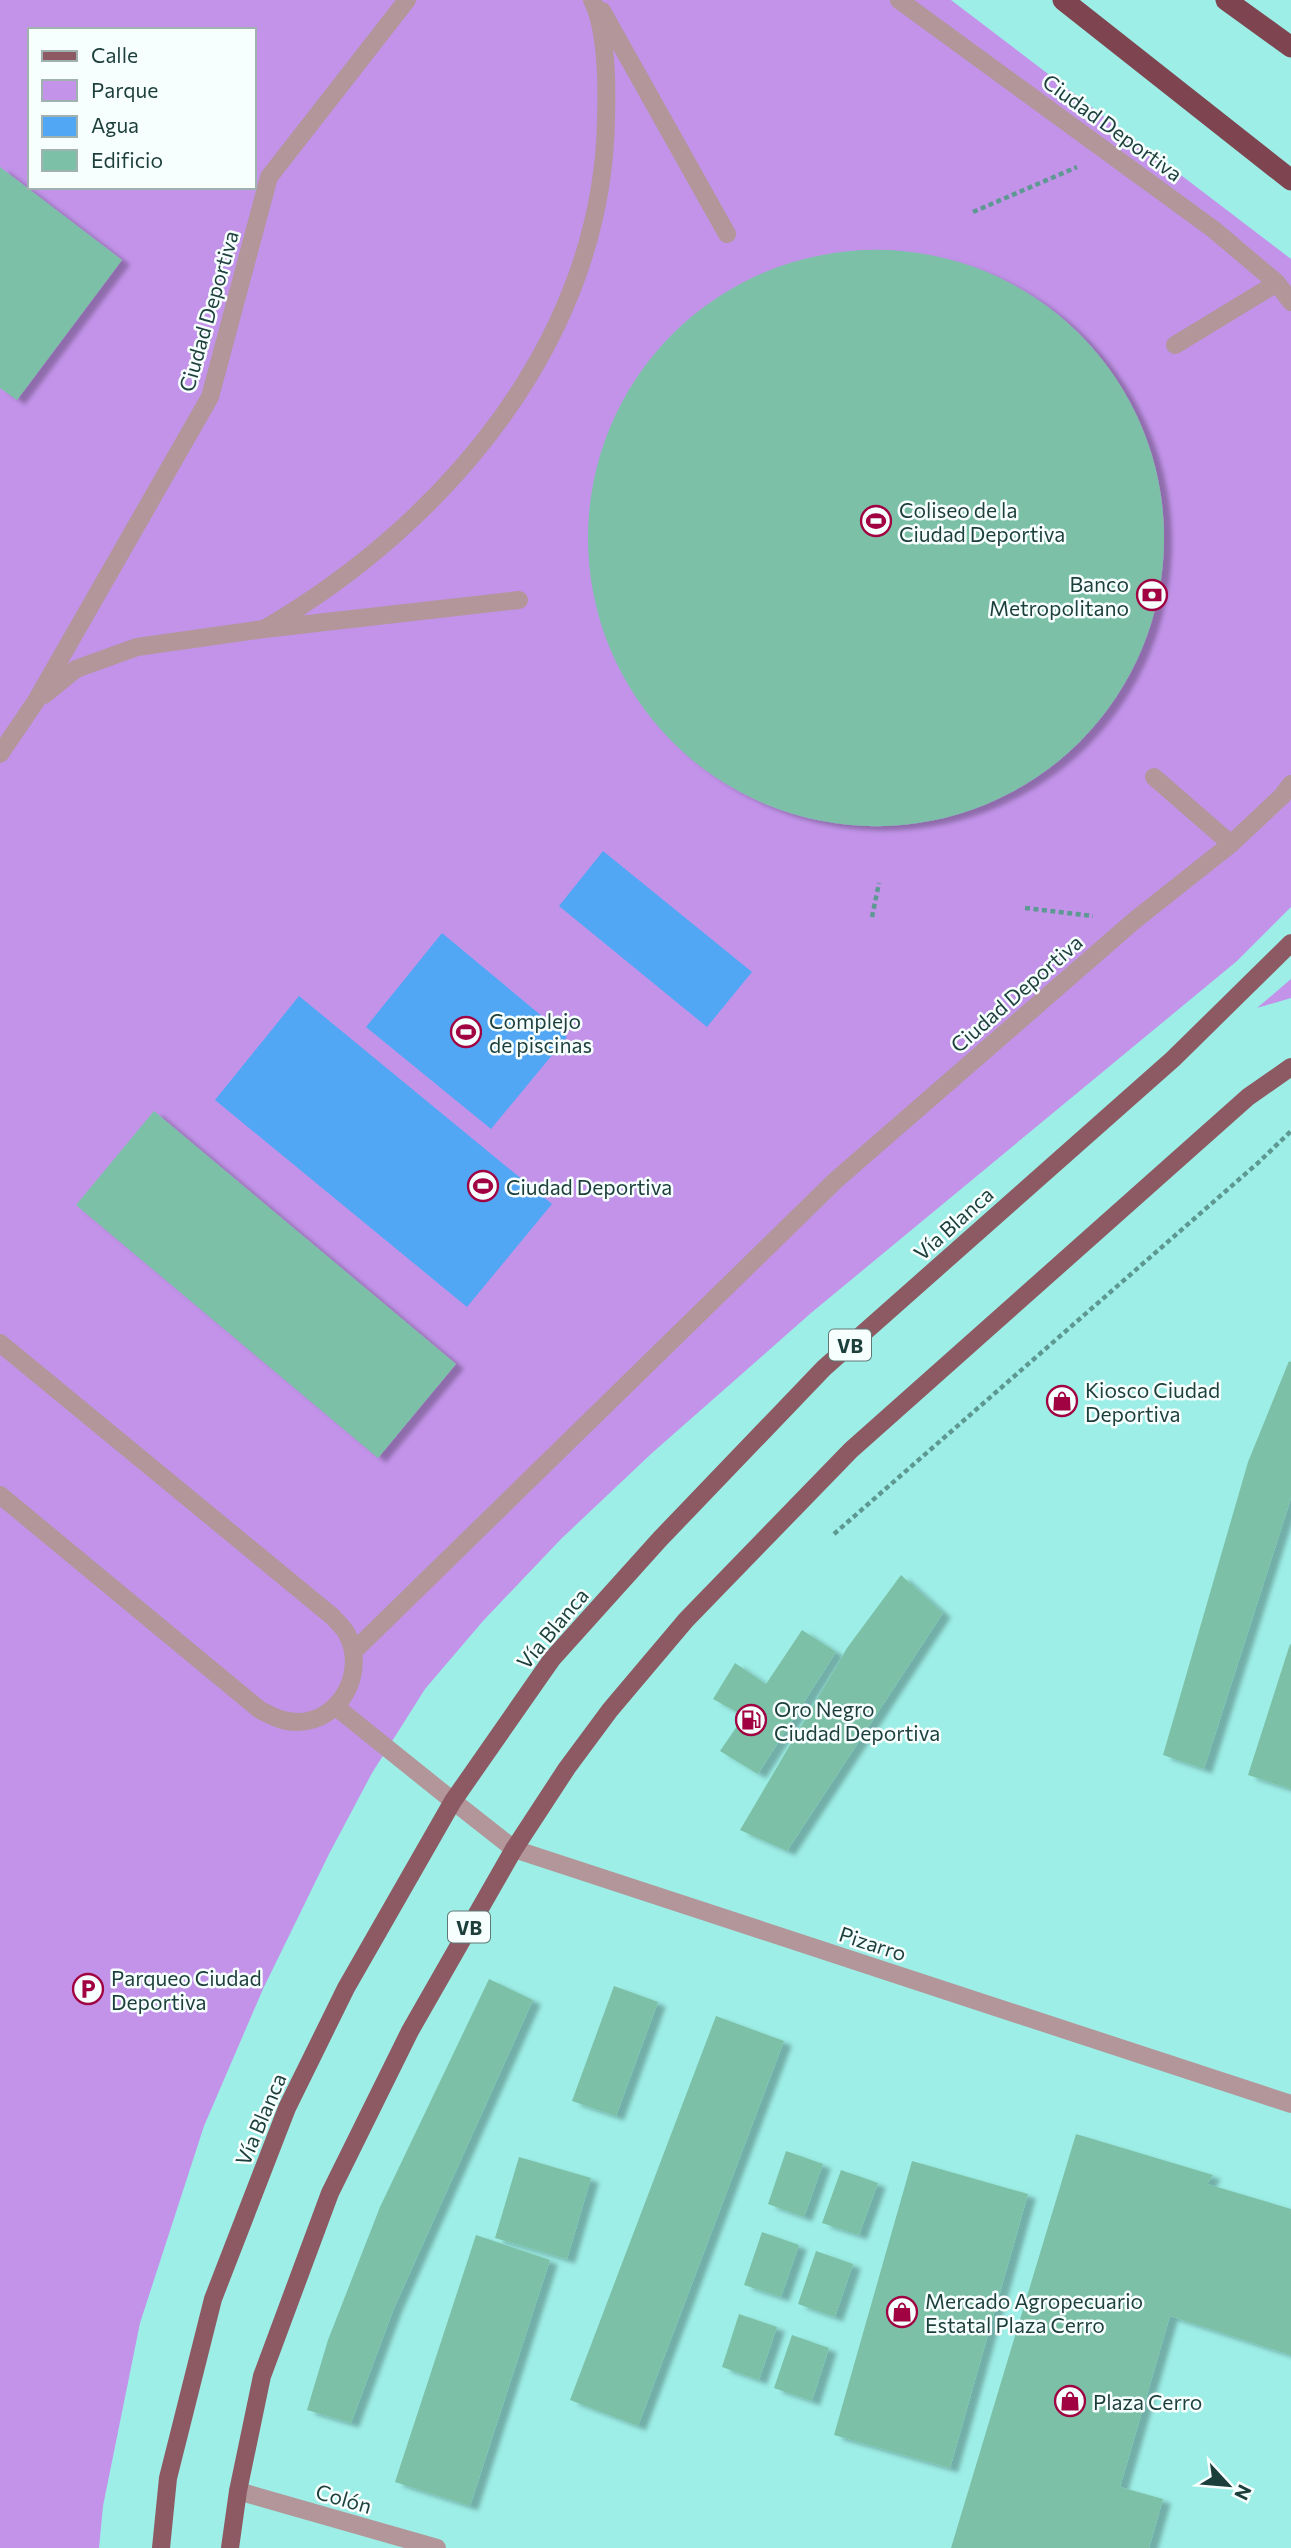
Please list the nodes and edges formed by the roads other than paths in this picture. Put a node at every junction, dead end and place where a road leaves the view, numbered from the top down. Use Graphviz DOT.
graph roads {
  1 [pos="407,0"];
  2 [pos="594,0"];
  3 [pos="899,0"];
  4 [pos="1063,0"];
  5 [pos="1226,0"];
  6 [pos="1291,47"];
  7 [pos="1291,180"];
  8 [pos="727,234"];
  9 [pos="1277,283"];
  10 [pos="1291,302"];
  11 [pos="1175,345"];
  12 [pos="519,600"];
  13 [pos="264,629"];
  14 [pos="36,701"];
  15 [pos="0,754"];
  16 [pos="1154,777"];
  17 [pos="1291,785"];
  18 [pos="1231,844"];
  19 [pos="1291,943"];
  20 [pos="1291,1067"];
  21 [pos="0,1343"];
  22 [pos="0,1495"];
  23 [pos="354,1651"];
  24 [pos="335,1707"];
  25 [pos="453,1801"];
  26 [pos="514,1849"];
  27 [pos="1291,2104"];
  28 [pos="238,2491"];
  29 [pos="161,2548"];
  30 [pos="230,2548"];
  31 [pos="438,2548"];
  1 -- 14 [label="street, Ciudad Deportiva"];
  2 -- 8 [label="street"];
  2 -- 13 [label="street"];
  3 -- 9 [label="street, Ciudad Deportiva"];
  4 -- 7 [label="highway"];
  5 -- 6 [label="highway"];
  9 -- 10 [label="street, Ciudad Deportiva"];
  9 -- 11 [label="street"];
  12 -- 13 [label="street"];
  13 -- 14 [label="street"];
  14 -- 15 [label="street, Ciudad Deportiva"];
  16 -- 18 [label="street"];
  17 -- 18 [label="street, Ciudad Deportiva"];
  18 -- 23 [label="street, Ciudad Deportiva"];
  19 -- 25 [label="main road, Vía Blanca / VB"];
  20 -- 26 [label="main road, VB"];
  21 -- 23 [label="street"];
  22 -- 24 [label="street"];
  23 -- 24 [label="street"];
  24 -- 25 [label="street, Pizarro"];
  25 -- 26 [label="street, Pizarro"];
  25 -- 29 [label="main road, Vía Blanca / VB"];
  26 -- 27 [label="street, Pizarro"];
  26 -- 28 [label="main road, VB"];
  28 -- 30 [label="main road, VB"];
  28 -- 31 [label="street, Colón"];
}
